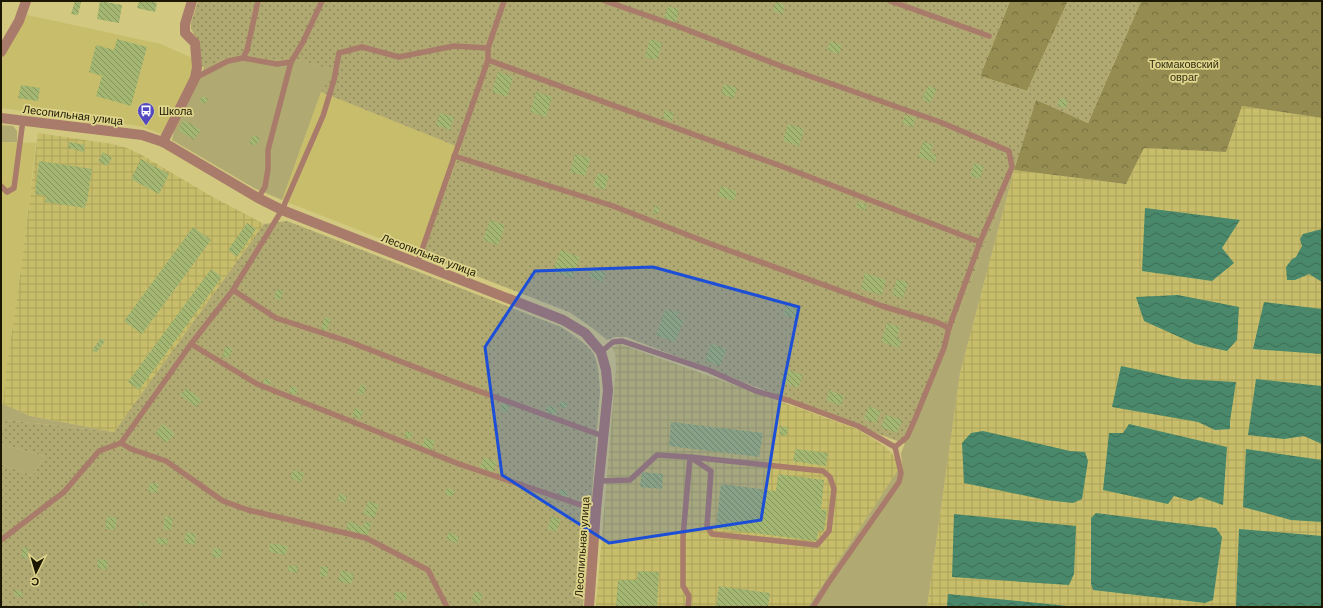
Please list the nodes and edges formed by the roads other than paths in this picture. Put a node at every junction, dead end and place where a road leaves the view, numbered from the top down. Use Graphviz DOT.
graph roads {
  1 [pos="26,1"];
  2 [pos="192,1"];
  3 [pos="258,1"];
  4 [pos="322,1"];
  5 [pos="504,1"];
  6 [pos="605,1"];
  7 [pos="890,1"];
  8 [pos="990,36"];
  9 [pos="488,48"];
  10 [pos="1,52"];
  11 [pos="244,58"];
  12 [pos="488,60"];
  13 [pos="291,62"];
  14 [pos="195,78"];
  15 [pos="1,118"];
  16 [pos="22,120"];
  17 [pos="163,142"];
  18 [pos="454,156"];
  19 [pos="1,186"];
  20 [pos="258,198"];
  21 [pos="282,210"];
  22 [pos="980,242"];
  23 [pos="418,264"];
  24 [pos="233,290"];
  25 [pos="949,328"];
  26 [pos="191,344"];
  27 [pos="601,352"];
  28 [pos="603,436"];
  29 [pos="121,443"];
  30 [pos="895,447"];
  31 [pos="690,456"];
  32 [pos="599,481"];
  33 [pos="596,510"];
  34 [pos="1,540"];
  35 [pos="447,607"];
  36 [pos="589,607"];
  37 [pos="688,607"];
  38 [pos="813,607"];
  1 -- 10 [label="street"];
  2 -- 14 [label="street"];
  3 -- 11 [label="lane"];
  4 -- 13 [label="lane"];
  5 -- 9 [label="lane"];
  6 -- 22 [label="lane"];
  7 -- 8 [label="lane"];
  9 -- 12 [label="lane"];
  9 -- 21 [label="lane"];
  11 -- 13 [label="lane"];
  11 -- 14 [label="lane"];
  12 -- 18 [label="lane"];
  12 -- 22 [label="lane"];
  13 -- 20 [label="lane"];
  14 -- 17 [label="street"];
  15 -- 16 [label="street, Лесопильная улица"];
  16 -- 17 [label="street, Лесопильная улица"];
  16 -- 19 [label="lane"];
  17 -- 20 [label="street, Лесопильная улица"];
  18 -- 23 [label="lane"];
  18 -- 25 [label="lane"];
  20 -- 21 [label="street, Лесопильная улица"];
  21 -- 23 [label="street, Лесопильная улица"];
  21 -- 24 [label="lane"];
  22 -- 25 [label="lane"];
  23 -- 27 [label="street, Лесопильная улица"];
  24 -- 26 [label="lane"];
  24 -- 28 [label="lane"];
  25 -- 30 [label="lane"];
  26 -- 29 [label="lane"];
  26 -- 33 [label="lane"];
  27 -- 28 [label="street, Лесопильная улица"];
  27 -- 30 [label="lane"];
  28 -- 32 [label="street, Лесопильная улица"];
  29 -- 34 [label="lane"];
  29 -- 35 [label="lane"];
  30 -- 38 [label="lane"];
  31 -- 31 [label="lane"];
  31 -- 32 [label="lane"];
  31 -- 37 [label="lane"];
  32 -- 33 [label="street, Лесопильная улица"];
  33 -- 36 [label="street, Лесопильная улица"];
}
